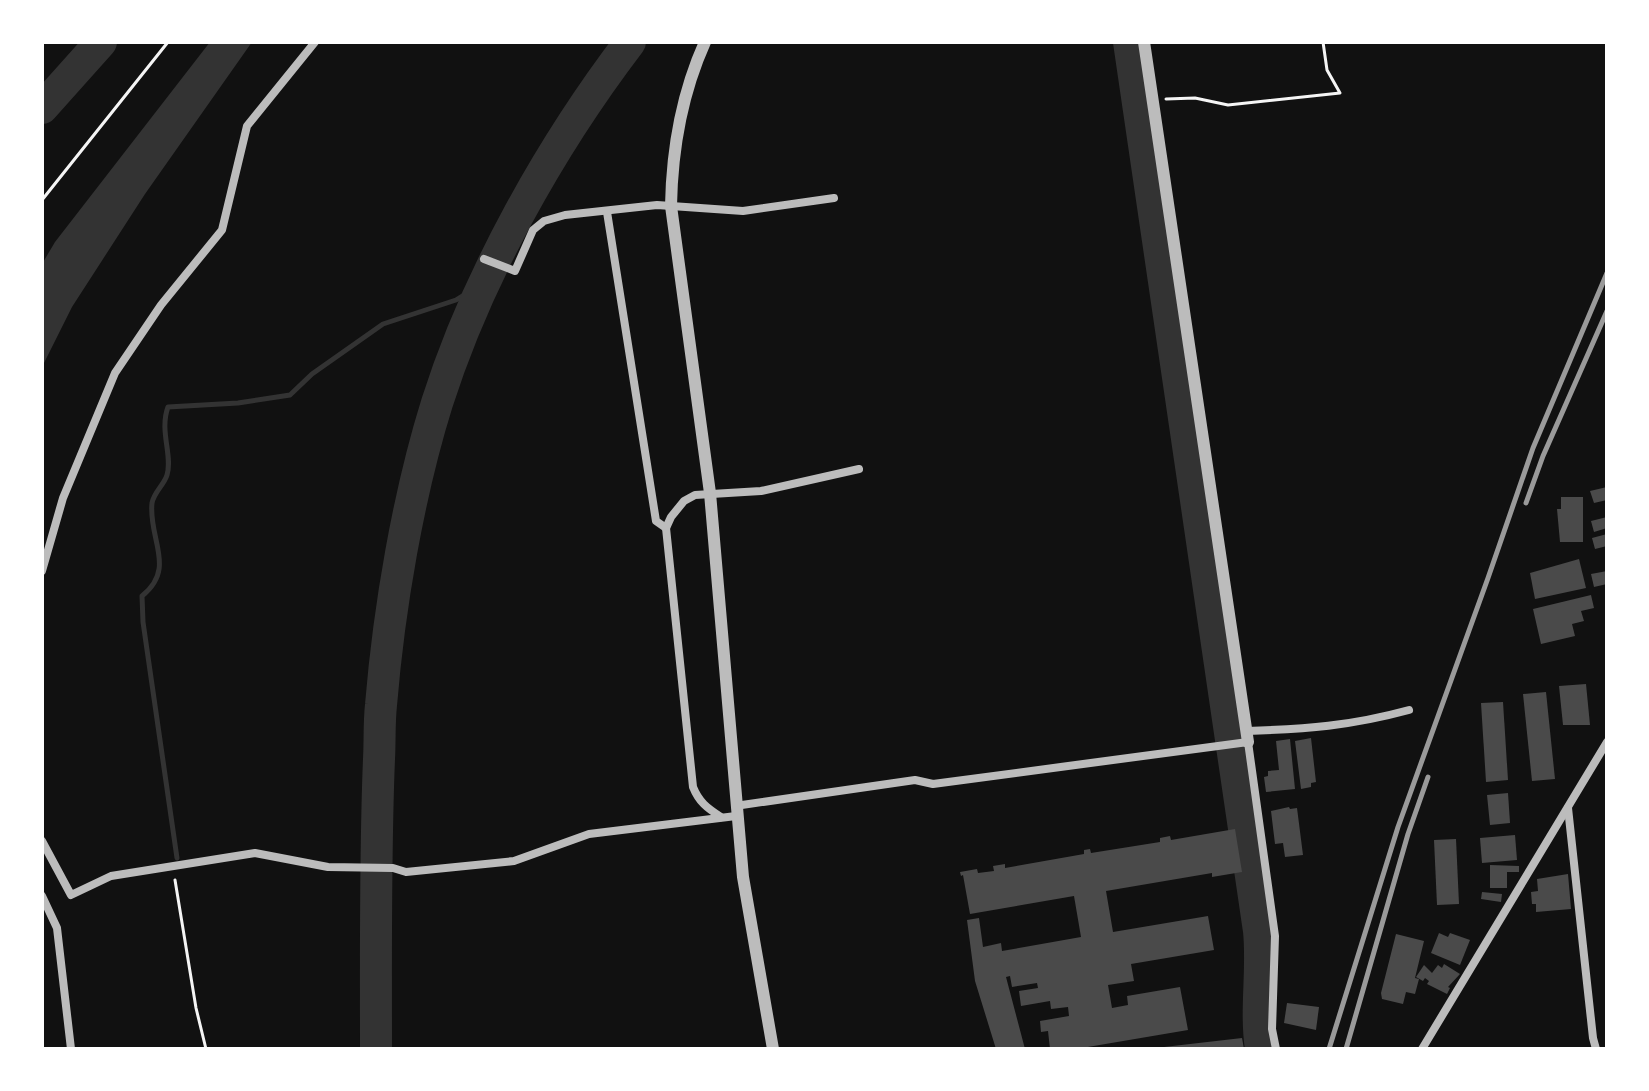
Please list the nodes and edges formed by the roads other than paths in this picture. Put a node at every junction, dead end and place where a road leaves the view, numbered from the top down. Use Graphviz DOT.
graph roads {
  1 [pos="315,42"];
  2 [pos="705,42"];
  3 [pos="1144,42"];
  4 [pos="834,198"];
  5 [pos="671,206"];
  6 [pos="607,212"];
  7 [pos="484,259"];
  8 [pos="859,469"];
  9 [pos="710,493"];
  10 [pos="666,528"];
  11 [pos="42,571"];
  12 [pos="1409,710"];
  13 [pos="1248,736"];
  14 [pos="1607,742"];
  15 [pos="1567,807"];
  16 [pos="736,811"];
  17 [pos="721,817"];
  18 [pos="42,841"];
  19 [pos="42,896"];
  20 [pos="71,1049"];
  21 [pos="773,1049"];
  22 [pos="1276,1049"];
  23 [pos="1422,1049"];
  24 [pos="1596,1049"];
  1 -- 11 [label="street"];
  2 -- 5 [label="street"];
  3 -- 13 [label="street"];
  4 -- 5 [label="street"];
  5 -- 6 [label="street"];
  5 -- 9 [label="street"];
  6 -- 7 [label="street"];
  6 -- 10 [label="street"];
  8 -- 9 [label="street"];
  9 -- 10 [label="street"];
  9 -- 16 [label="street"];
  10 -- 17 [label="street"];
  12 -- 13 [label="street"];
  13 -- 16 [label="street"];
  13 -- 22 [label="street"];
  14 -- 15 [label="street"];
  15 -- 23 [label="street"];
  15 -- 24 [label="street"];
  16 -- 17 [label="street"];
  16 -- 21 [label="street"];
  17 -- 18 [label="street"];
  19 -- 20 [label="street"];
}
